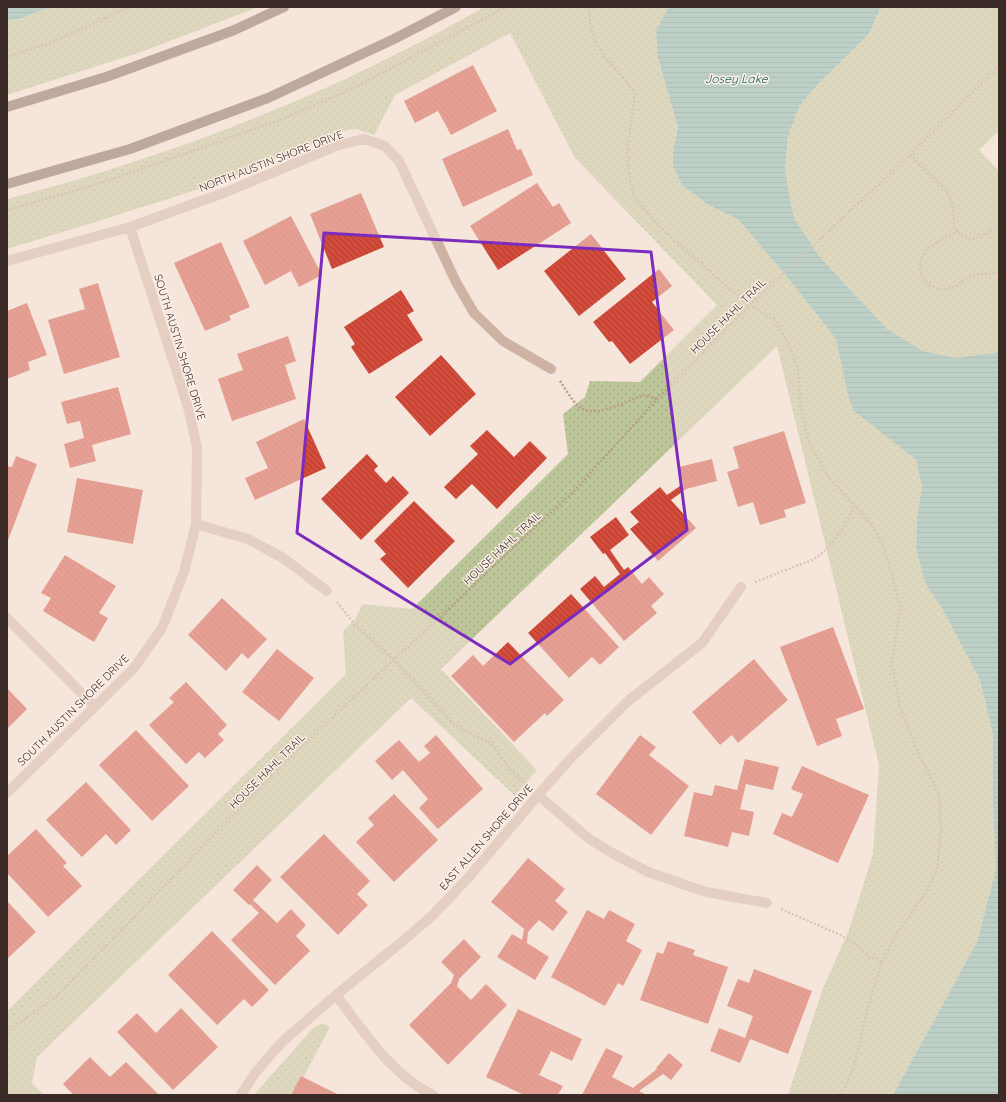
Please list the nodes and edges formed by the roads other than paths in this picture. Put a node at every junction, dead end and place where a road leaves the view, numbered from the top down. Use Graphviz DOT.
graph roads {
  1 [pos="284,7"];
  2 [pos="456,7"];
  3 [pos="7,107"];
  4 [pos="7,184"];
  5 [pos="130,227"];
  6 [pos="7,261"];
  7 [pos="551,369"];
  8 [pos="196,524"];
  9 [pos="741,587"];
  10 [pos="327,591"];
  11 [pos="7,618"];
  12 [pos="95,707"];
  13 [pos="7,793"];
  14 [pos="538,795"];
  15 [pos="767,903"];
  16 [pos="336,995"];
  17 [pos="241,1095"];
  18 [pos="433,1095"];
  1 -- 3 [label="main road"];
  2 -- 4 [label="main road"];
  5 -- 6 [label="street, NORTH AUSTIN SHORE DRIVE"];
  5 -- 7 [label="street, NORTH AUSTIN SHORE DRIVE"];
  5 -- 8 [label="street, SOUTH AUSTIN SHORE DRIVE"];
  8 -- 10 [label="street"];
  8 -- 12 [label="street, SOUTH AUSTIN SHORE DRIVE"];
  9 -- 14 [label="street, EAST ALLEN SHORE DRIVE"];
  11 -- 12 [label="street"];
  12 -- 13 [label="street, SOUTH AUSTIN SHORE DRIVE"];
  14 -- 15 [label="street"];
  14 -- 16 [label="street, EAST ALLEN SHORE DRIVE"];
  16 -- 17 [label="street, EAST ALLEN SHORE DRIVE"];
  16 -- 18 [label="street"];
}
